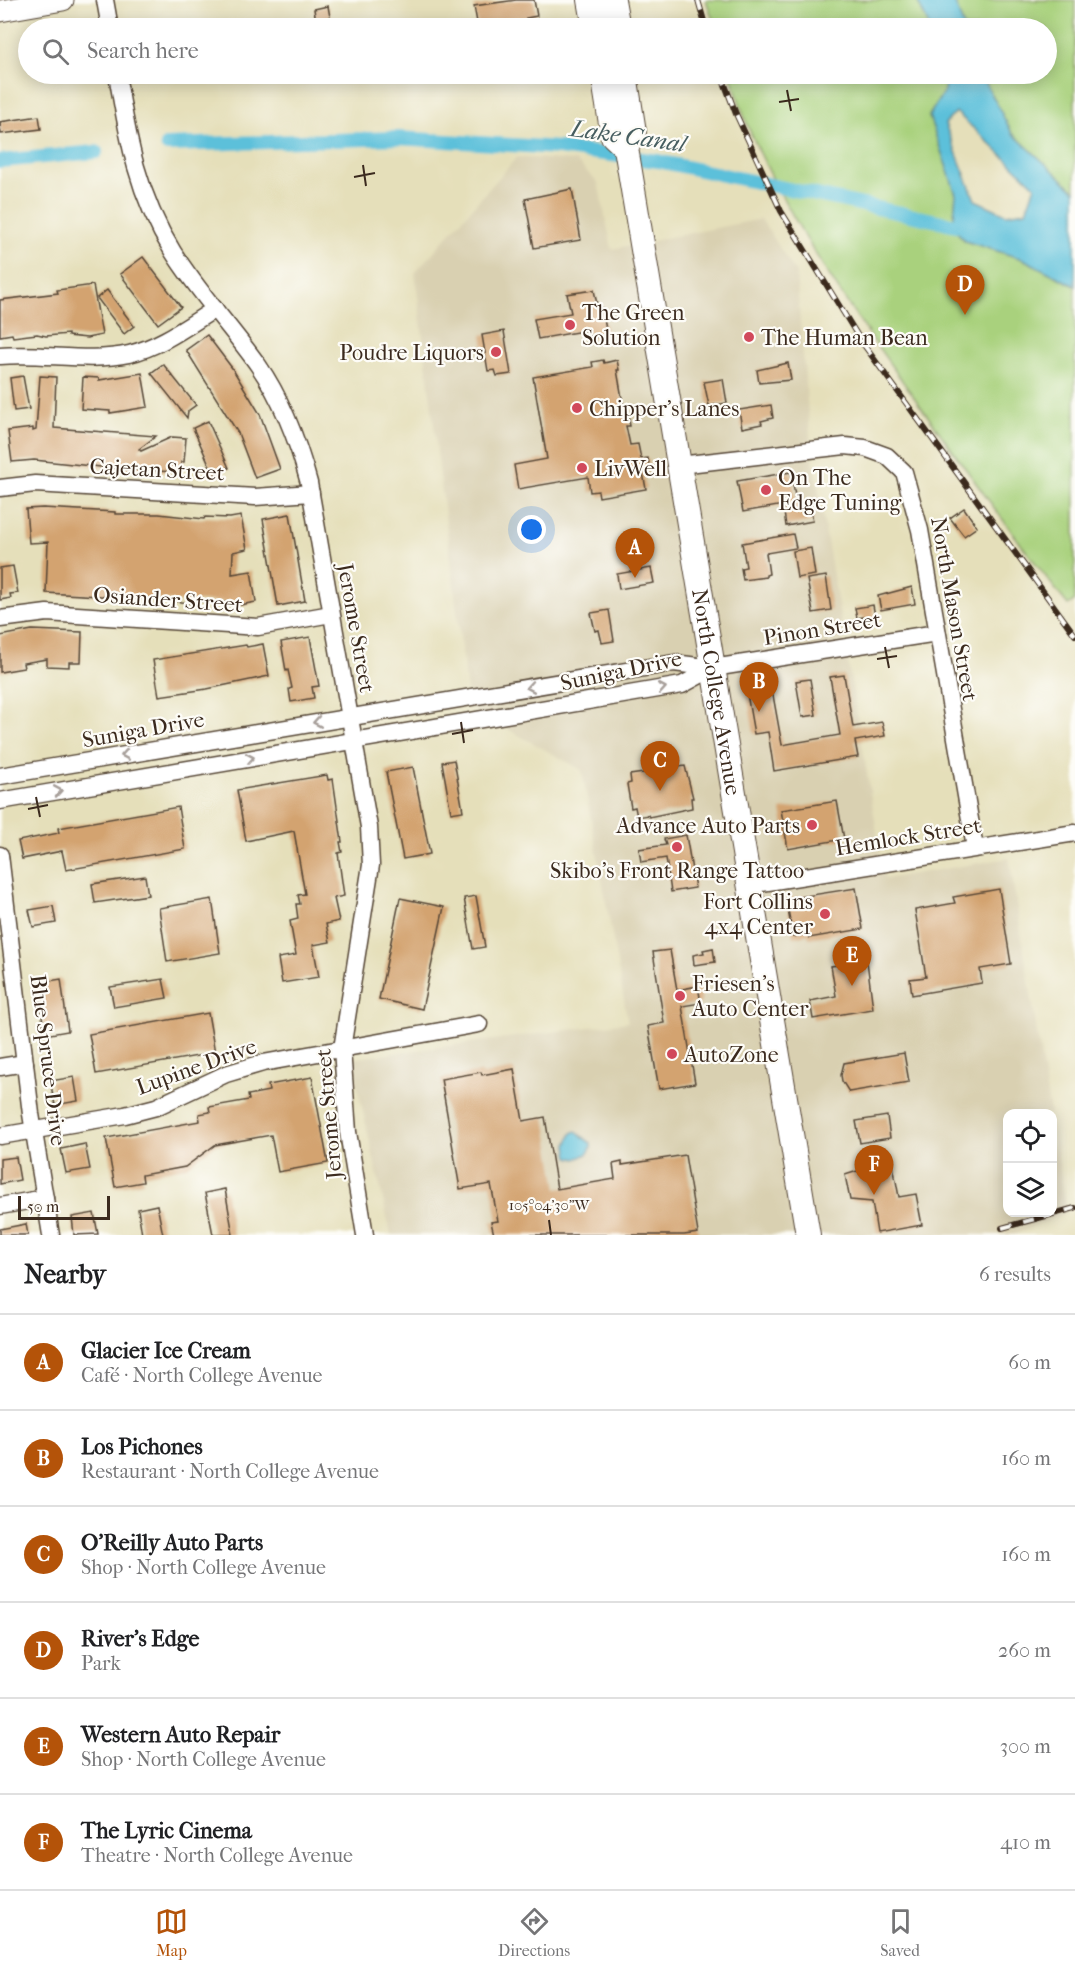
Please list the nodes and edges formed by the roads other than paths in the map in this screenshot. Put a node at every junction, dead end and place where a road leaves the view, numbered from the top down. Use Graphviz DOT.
graph roads {
  1 [pos="63,0"];
  2 [pos="105,0"];
  3 [pos="590,0"];
  4 [pos="613,0"];
  5 [pos="0,11"];
  6 [pos="108,18"];
  7 [pos="593,18"];
  8 [pos="616,18"];
  9 [pos="119,84"];
  10 [pos="605,84"];
  11 [pos="627,84"];
  12 [pos="627,159"];
  13 [pos="215,309"];
  14 [pos="0,356"];
  15 [pos="679,465"];
  16 [pos="0,488"];
  17 [pos="311,493"];
  18 [pos="332,614"];
  19 [pos="0,620"];
  20 [pos="938,633"];
  21 [pos="713,668"];
  22 [pos="349,717"];
  23 [pos="354,741"];
  24 [pos="0,776"];
  25 [pos="0,801"];
  26 [pos="1075,833"];
  27 [pos="975,848"];
  28 [pos="0,855"];
  29 [pos="2,885"];
  30 [pos="749,885"];
  31 [pos="6,955"];
  32 [pos="479,1024"];
  33 [pos="342,1049"];
  34 [pos="25,1063"];
  35 [pos="0,1067"];
  36 [pos="34,1130"];
  37 [pos="0,1136"];
  38 [pos="45,1198"];
  39 [pos="0,1206"];
  40 [pos="51,1235"];
  41 [pos="365,1235"];
  42 [pos="808,1235"];
  1 -- 5 [label="main road"];
  2 -- 6 [label="street"];
  3 -- 7 [label="highway"];
  4 -- 8 [label="highway"];
  9 -- 13 [label="street, Jerome Street"];
  10 -- 12 [label="highway, North College Avenue"];
  11 -- 12 [label="highway, North College Avenue"];
  12 -- 15 [label="highway, North College Avenue"];
  13 -- 14 [label="street"];
  13 -- 17 [label="street, Jerome Street"];
  15 -- 20 [label="street, North Mason Street"];
  15 -- 21 [label="highway, North College Avenue"];
  16 -- 17 [label="street, Cajetan Street"];
  17 -- 18 [label="street, Jerome Street"];
  18 -- 19 [label="street, Osiander Street"];
  18 -- 22 [label="street, Jerome Street"];
  20 -- 21 [label="street, Pinon Street"];
  20 -- 27 [label="street, North Mason Street"];
  21 -- 22 [label="street, Suniga Drive, one-way"];
  23 -- 21 [label="street, Suniga Drive, one-way"];
  21 -- 30 [label="highway, North College Avenue"];
  22 -- 23 [label="street, Jerome Street"];
  22 -- 24 [label="street, Suniga Drive, one-way"];
  25 -- 23 [label="street, Suniga Drive, one-way"];
  23 -- 33 [label="street, Jerome Street"];
  26 -- 27 [label="street, Hemlock Street"];
  27 -- 30 [label="street, Hemlock Street"];
  28 -- 29 [label="street, Blue Spruce Drive"];
  29 -- 31 [label="street, Blue Spruce Drive"];
  30 -- 42 [label="highway, North College Avenue"];
  31 -- 34 [label="street, Blue Spruce Drive"];
  32 -- 33 [label="street, Lupine Drive"];
  33 -- 36 [label="street, Lupine Drive"];
  33 -- 41 [label="street, Jerome Street"];
  34 -- 35 [label="street"];
  34 -- 36 [label="street, Blue Spruce Drive"];
  36 -- 37 [label="street, Lupine Drive"];
  36 -- 38 [label="street, Blue Spruce Drive"];
  38 -- 39 [label="street"];
  38 -- 40 [label="street, Blue Spruce Drive"];
}
